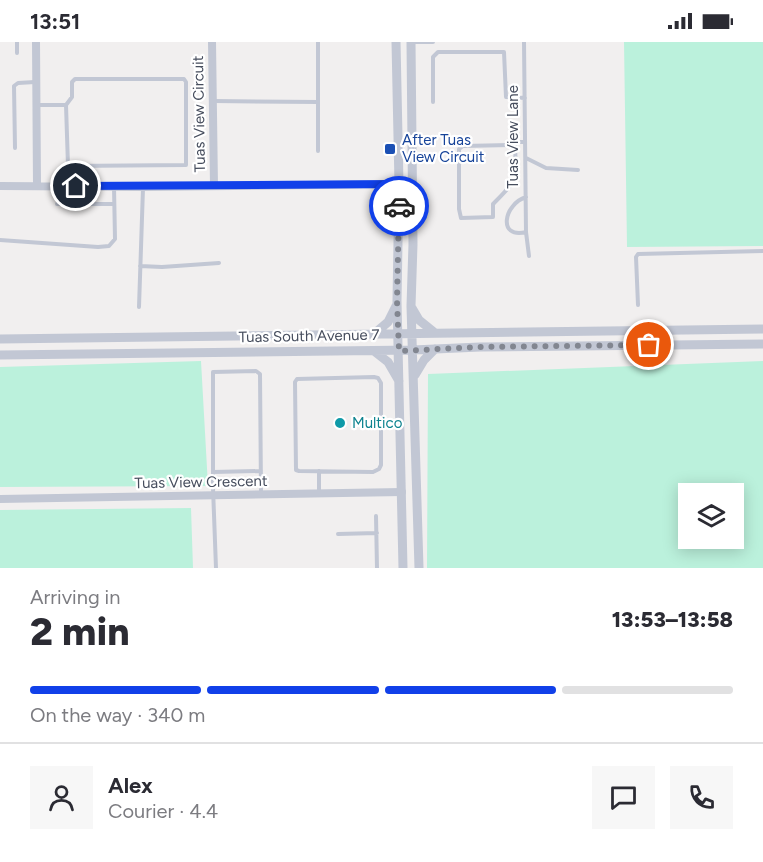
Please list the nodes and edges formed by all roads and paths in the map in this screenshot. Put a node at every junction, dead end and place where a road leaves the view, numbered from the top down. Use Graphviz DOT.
graph roads {
  1 [pos="17,42"];
  2 [pos="36,42"];
  3 [pos="212,42"];
  4 [pos="318,42"];
  5 [pos="396,42"];
  6 [pos="411,42"];
  7 [pos="433,42"];
  8 [pos="524,42"];
  9 [pos="17,53"];
  10 [pos="36,82"];
  11 [pos="525,98"];
  12 [pos="213,101"];
  13 [pos="318,102"];
  14 [pos="433,102"];
  15 [pos="36,105"];
  16 [pos="66,105"];
  17 [pos="525,142"];
  18 [pos="515,145"];
  19 [pos="15,148"];
  20 [pos="318,151"];
  21 [pos="525,158"];
  22 [pos="578,170"];
  23 [pos="399,184"];
  24 [pos="37,185"];
  25 [pos="0,186"];
  26 [pos="114,186"];
  27 [pos="214,186"];
  28 [pos="143,187"];
  29 [pos="526,196"];
  30 [pos="57,204"];
  31 [pos="114,204"];
  32 [pos="526,232"];
  33 [pos="0,240"];
  34 [pos="763,251"];
  35 [pos="529,256"];
  36 [pos="219,263"];
  37 [pos="140,266"];
  38 [pos="397,301"];
  39 [pos="638,305"];
  40 [pos="411,306"];
  41 [pos="139,307"];
  42 [pos="763,329"];
  43 [pos="399,333"];
  44 [pos="412,333"];
  45 [pos="435,333"];
  46 [pos="374,334"];
  47 [pos="0,339"];
  48 [pos="763,344"];
  49 [pos="435,349"];
  50 [pos="374,351"];
  51 [pos="399,351"];
  52 [pos="413,351"];
  53 [pos="0,355"];
  54 [pos="413,378"];
  55 [pos="400,383"];
  56 [pos="261,471"];
  57 [pos="319,471"];
  58 [pos="213,472"];
  59 [pos="402,492"];
  60 [pos="319,493"];
  61 [pos="261,494"];
  62 [pos="214,495"];
  63 [pos="0,499"];
  64 [pos="376,516"];
  65 [pos="338,534"];
  66 [pos="376,534"];
  67 [pos="216,568"];
  68 [pos="377,568"];
  69 [pos="403,568"];
  70 [pos="419,568"];
  1 -- 9 [label="lane"];
  2 -- 10 [label="street"];
  3 -- 12 [label="street, Tuas View Circuit"];
  4 -- 13 [label="lane"];
  5 -- 23 [label="street"];
  6 -- 7 [label="lane"];
  6 -- 40 [label="street"];
  8 -- 11 [label="lane, Tuas View Lane"];
  10 -- 15 [label="street"];
  10 -- 19 [label="lane"];
  11 -- 14 [label="lane"];
  11 -- 17 [label="lane, Tuas View Lane"];
  12 -- 13 [label="lane"];
  12 -- 27 [label="street, Tuas View Circuit"];
  13 -- 20 [label="lane"];
  15 -- 16 [label="lane"];
  15 -- 24 [label="street"];
  16 -- 16 [label="lane"];
  17 -- 18 [label="lane"];
  17 -- 21 [label="lane, Tuas View Lane"];
  18 -- 18 [label="lane"];
  21 -- 22 [label="lane"];
  21 -- 29 [label="lane, Tuas View Lane"];
  23 -- 27 [label="street, Tuas View Circuit"];
  23 -- 38 [label="street"];
  24 -- 25 [label="street, Tuas View Circuit"];
  24 -- 26 [label="street, Tuas View Circuit"];
  26 -- 28 [label="street, Tuas View Circuit"];
  26 -- 31 [label="lane"];
  27 -- 28 [label="street, Tuas View Circuit"];
  28 -- 37 [label="lane"];
  29 -- 32 [label="lane, Tuas View Lane"];
  29 -- 32 [label="lane"];
  30 -- 31 [label="lane"];
  31 -- 33 [label="lane"];
  32 -- 35 [label="lane, Tuas View Lane"];
  34 -- 39 [label="lane"];
  36 -- 37 [label="lane"];
  37 -- 41 [label="lane"];
  38 -- 43 [label="street"];
  38 -- 46 [label="street"];
  40 -- 44 [label="street"];
  40 -- 45 [label="street"];
  42 -- 45 [label="street, Tuas South Avenue 7"];
  43 -- 44 [label="street, Tuas South Avenue 7"];
  43 -- 46 [label="street, Tuas South Avenue 7"];
  43 -- 51 [label="street"];
  44 -- 45 [label="street, Tuas South Avenue 7"];
  44 -- 52 [label="street"];
  46 -- 47 [label="street, Tuas South Avenue 7"];
  48 -- 49 [label="street, Tuas South Avenue 7"];
  49 -- 52 [label="street, Tuas South Avenue 7"];
  49 -- 54 [label="street"];
  50 -- 51 [label="street, Tuas South Avenue 7"];
  50 -- 53 [label="street, Tuas South Avenue 7"];
  50 -- 55 [label="street"];
  51 -- 52 [label="street, Tuas South Avenue 7"];
  51 -- 55 [label="street"];
  52 -- 54 [label="street"];
  54 -- 70 [label="street"];
  55 -- 59 [label="street"];
  56 -- 58 [label="lane"];
  56 -- 58 [label="lane"];
  56 -- 61 [label="lane"];
  57 -- 57 [label="lane"];
  57 -- 60 [label="lane"];
  58 -- 62 [label="lane"];
  59 -- 60 [label="street, Tuas View Crescent"];
  59 -- 69 [label="street"];
  60 -- 61 [label="street, Tuas View Crescent"];
  61 -- 62 [label="street, Tuas View Crescent"];
  62 -- 63 [label="street, Tuas View Crescent"];
  62 -- 67 [label="lane"];
  64 -- 66 [label="lane"];
  65 -- 66 [label="lane"];
  66 -- 68 [label="lane"];
}
